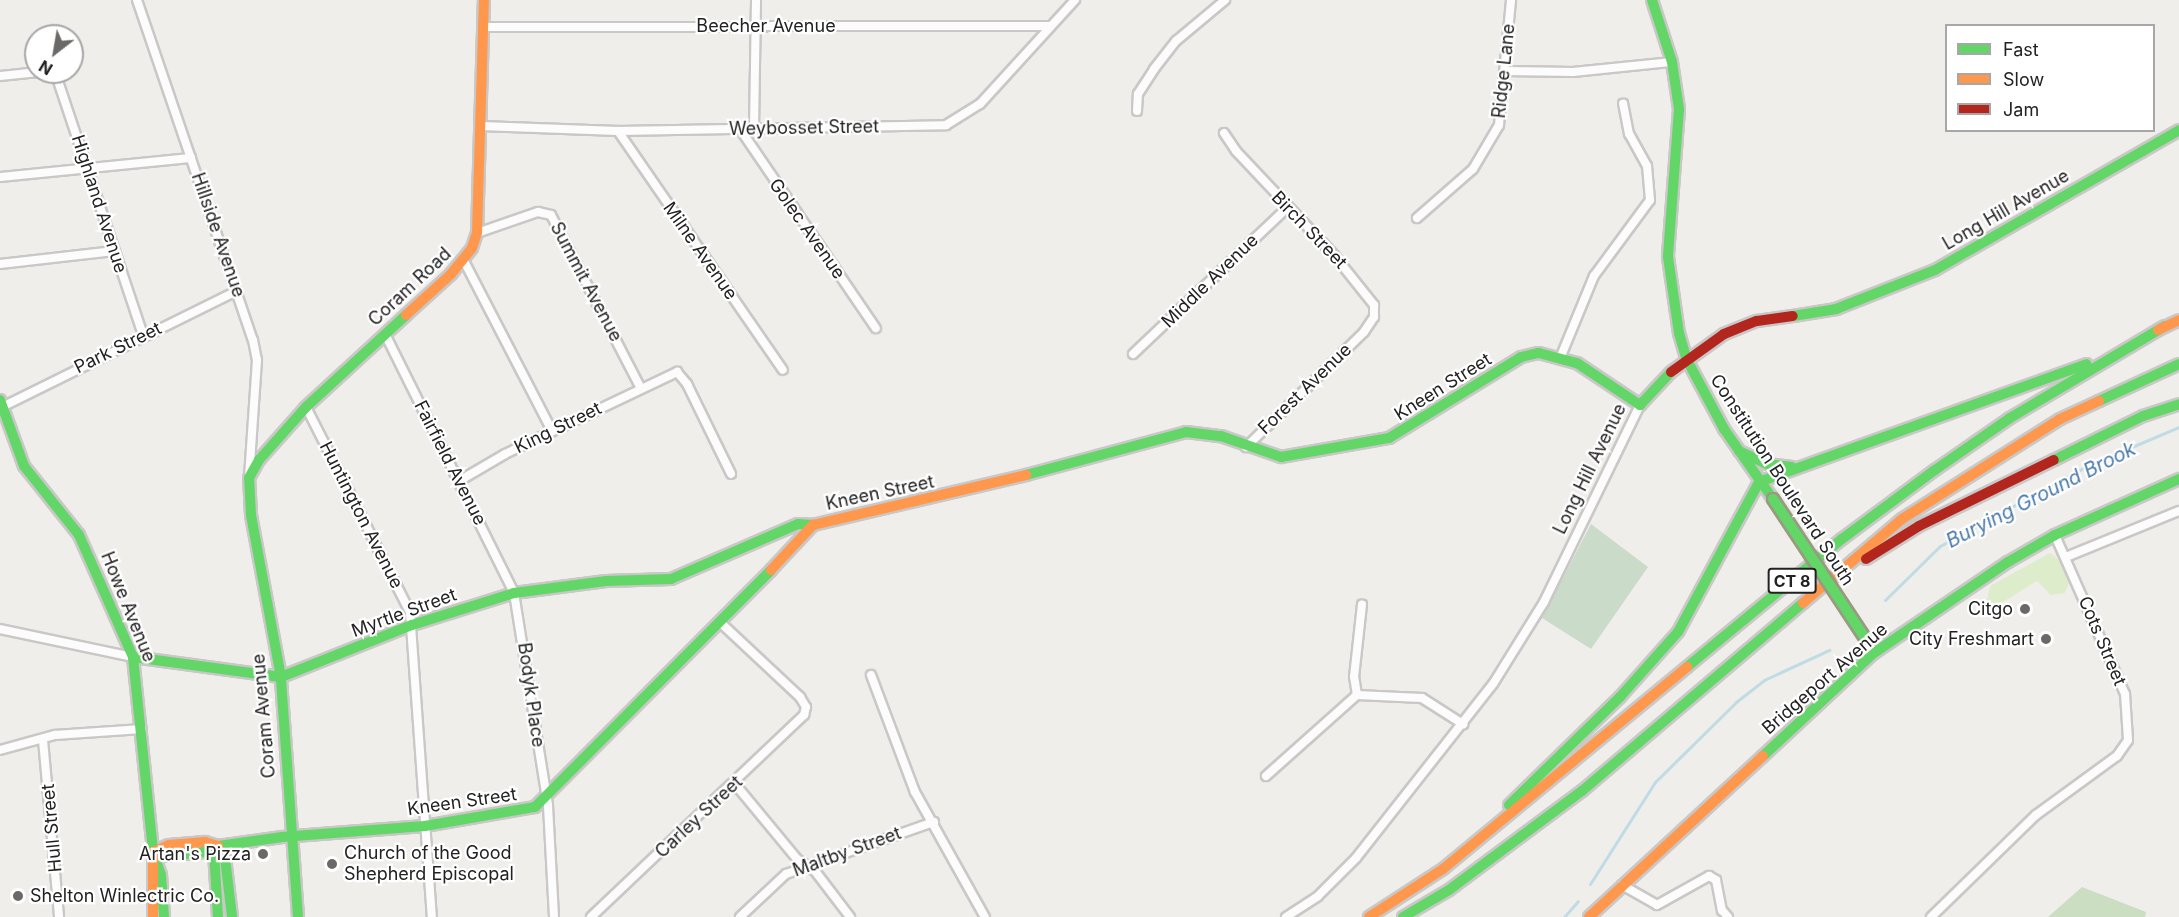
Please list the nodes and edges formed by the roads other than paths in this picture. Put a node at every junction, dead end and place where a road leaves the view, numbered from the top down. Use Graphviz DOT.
graph roads {
  1 [pos="137,0"];
  2 [pos="484,0"];
  3 [pos="756,0"];
  4 [pos="1075,0"];
  5 [pos="1225,0"];
  6 [pos="1511,0"];
  7 [pos="1653,0"];
  8 [pos="1050,26"];
  9 [pos="483,27"];
  10 [pos="756,27"];
  11 [pos="1672,62"];
  12 [pos="1505,71"];
  13 [pos="24,73"];
  14 [pos="0,76"];
  15 [pos="59,84"];
  16 [pos="1623,104"];
  17 [pos="1137,111"];
  18 [pos="481,126"];
  19 [pos="740,129"];
  20 [pos="754,129"];
  21 [pos="2179,130"];
  22 [pos="618,131"];
  23 [pos="1224,133"];
  24 [pos="191,158"];
  25 [pos="88,169"];
  26 [pos="0,177"];
  27 [pos="1287,208"];
  28 [pos="1417,218"];
  29 [pos="477,233"];
  30 [pos="114,251"];
  31 [pos="464,261"];
  32 [pos="0,264"];
  33 [pos="237,291"];
  34 [pos="2179,320"];
  35 [pos="2165,326"];
  36 [pos="876,328"];
  37 [pos="1364,332"];
  38 [pos="385,334"];
  39 [pos="143,335"];
  40 [pos="1133,354"];
  41 [pos="1561,356"];
  42 [pos="1686,358"];
  43 [pos="2179,364"];
  44 [pos="783,370"];
  45 [pos="640,387"];
  46 [pos="2179,404"];
  47 [pos="0,405"];
  48 [pos="1640,405"];
  49 [pos="306,407"];
  50 [pos="552,430"];
  51 [pos="1246,447"];
  52 [pos="1739,451"];
  53 [pos="1800,466"];
  54 [pos="731,474"];
  55 [pos="249,478"];
  56 [pos="2179,479"];
  57 [pos="459,481"];
  58 [pos="1760,482"];
  59 [pos="2179,511"];
  60 [pos="813,525"];
  61 [pos="2055,535"];
  62 [pos="2066,557"];
  63 [pos="1817,592"];
  64 [pos="514,593"];
  65 [pos="1362,604"];
  66 [pos="721,623"];
  67 [pos="412,625"];
  68 [pos="0,629"];
  69 [pos="1874,653"];
  70 [pos="134,657"];
  71 [pos="871,675"];
  72 [pos="281,676"];
  73 [pos="1357,695"];
  74 [pos="1462,724"];
  75 [pos="141,729"];
  76 [pos="43,740"];
  77 [pos="0,750"];
  78 [pos="1266,776"];
  79 [pos="735,784"];
  80 [pos="547,797"];
  81 [pos="934,822"];
  82 [pos="425,826"];
  83 [pos="290,836"];
  84 [pos="218,846"];
  85 [pos="153,852"];
  86 [pos="809,865"];
  87 [pos="1443,869"];
  88 [pos="1622,885"];
  89 [pos="981,915"];
  90 [pos="59,917"];
  91 [pos="153,917"];
  92 [pos="164,917"];
  93 [pos="218,917"];
  94 [pos="232,917"];
  95 [pos="298,917"];
  96 [pos="432,917"];
  97 [pos="554,917"];
  98 [pos="591,917"];
  99 [pos="740,917"];
  100 [pos="850,917"];
  101 [pos="1286,917"];
  102 [pos="1369,917"];
  103 [pos="1403,917"];
  104 [pos="1589,917"];
  105 [pos="1728,917"];
  106 [pos="1931,917"];
  1 -- 24 [label="street, Hillside Avenue"];
  2 -- 9 [label="main road, Coram Road"];
  3 -- 10 [label="street"];
  4 -- 8 [label="street, Weybosset Street"];
  5 -- 17 [label="street"];
  6 -- 12 [label="street, Ridge Lane"];
  7 -- 11 [label="main road, Constitution Boulevard South"];
  8 -- 10 [label="street, Beecher Avenue"];
  8 -- 20 [label="street, Weybosset Street"];
  9 -- 10 [label="street, Beecher Avenue"];
  9 -- 18 [label="main road, Coram Road"];
  10 -- 20 [label="street"];
  11 -- 12 [label="street"];
  11 -- 42 [label="main road, Constitution Boulevard South"];
  12 -- 28 [label="street, Ridge Lane"];
  13 -- 14 [label="street"];
  15 -- 25 [label="street, Highland Avenue"];
  16 -- 41 [label="street"];
  18 -- 22 [label="street, Weybosset Street"];
  18 -- 29 [label="main road, Coram Road"];
  19 -- 20 [label="street, Weybosset Street"];
  19 -- 22 [label="street, Weybosset Street"];
  19 -- 36 [label="street, Golec Avenue"];
  21 -- 42 [label="main road, Long Hill Avenue"];
  22 -- 44 [label="street, Milne Avenue"];
  23 -- 27 [label="street, Birch Street"];
  24 -- 25 [label="street"];
  24 -- 33 [label="street, Hillside Avenue"];
  25 -- 26 [label="street"];
  25 -- 30 [label="street, Highland Avenue"];
  27 -- 37 [label="street, Birch Street"];
  27 -- 40 [label="street, Middle Avenue"];
  29 -- 31 [label="main road, Coram Road"];
  29 -- 45 [label="street, Summit Avenue"];
  30 -- 32 [label="street"];
  30 -- 39 [label="street, Highland Avenue"];
  31 -- 38 [label="main road, Coram Road"];
  31 -- 50 [label="street"];
  33 -- 39 [label="street, Park Street"];
  33 -- 55 [label="street, Hillside Avenue"];
  34 -- 35 [label="main road, CT 8"];
  35 -- 53 [label="main road"];
  35 -- 87 [label="main road, CT 8"];
  37 -- 51 [label="street, Forest Avenue"];
  38 -- 49 [label="main road, Coram Road"];
  38 -- 57 [label="street, Fairfield Avenue"];
  39 -- 47 [label="street, Park Street"];
  41 -- 48 [label="main road, Kneen Street"];
  41 -- 51 [label="main road, Kneen Street"];
  42 -- 48 [label="main road, Long Hill Avenue"];
  42 -- 52 [label="main road, Constitution Boulevard South"];
  43 -- 63 [label="main road, CT 8"];
  45 -- 50 [label="street, King Street"];
  45 -- 54 [label="street, King Street"];
  46 -- 63 [label="main road"];
  47 -- 70 [label="main road, Howe Avenue"];
  48 -- 74 [label="street, Long Hill Avenue"];
  49 -- 55 [label="main road, Coram Road"];
  49 -- 67 [label="street, Huntington Avenue"];
  50 -- 57 [label="street, King Street"];
  51 -- 60 [label="main road, Kneen Street"];
  52 -- 53 [label="main road"];
  52 -- 58 [label="main road, Constitution Boulevard South"];
  53 -- 58 [label="main road"];
  55 -- 72 [label="main road, Coram Avenue"];
  56 -- 61 [label="main road, Bridgeport Avenue"];
  57 -- 64 [label="street, Fairfield Avenue"];
  58 -- 69 [label="main road, Constitution Boulevard South, bridge"];
  58 -- 87 [label="main road"];
  59 -- 62 [label="street"];
  60 -- 64 [label="main road, Myrtle Street"];
  60 -- 66 [label="main road, Kneen Street"];
  61 -- 62 [label="street, Cots Street"];
  61 -- 69 [label="main road, Bridgeport Avenue"];
  62 -- 106 [label="street, Cots Street"];
  63 -- 103 [label="main road, CT 8"];
  64 -- 67 [label="main road, Myrtle Street"];
  64 -- 80 [label="street, Bodyk Place"];
  65 -- 73 [label="street"];
  66 -- 79 [label="street, Carley Street"];
  66 -- 80 [label="main road, Kneen Street"];
  67 -- 72 [label="main road, Myrtle Street"];
  67 -- 82 [label="street, Huntington Avenue"];
  68 -- 70 [label="street, Myrtle Street"];
  69 -- 88 [label="main road, Bridgeport Avenue"];
  70 -- 72 [label="main road, Myrtle Street"];
  70 -- 75 [label="main road, Howe Avenue"];
  71 -- 81 [label="street"];
  72 -- 83 [label="main road, Coram Avenue"];
  73 -- 74 [label="street"];
  73 -- 78 [label="street"];
  74 -- 101 [label="street, Long Hill Avenue"];
  75 -- 76 [label="street"];
  75 -- 85 [label="main road, Howe Avenue"];
  76 -- 77 [label="street"];
  76 -- 90 [label="street, Hull Street"];
  79 -- 86 [label="street"];
  79 -- 98 [label="street, Carley Street"];
  80 -- 82 [label="main road, Kneen Street"];
  80 -- 97 [label="street, Bodyk Place"];
  81 -- 86 [label="street, Maltby Street"];
  81 -- 89 [label="street"];
  82 -- 83 [label="main road, Kneen Street"];
  82 -- 96 [label="street, Huntington Avenue"];
  83 -- 84 [label="main road, Kneen Street"];
  83 -- 95 [label="main road, Coram Avenue"];
  84 -- 85 [label="main road, Kneen Street"];
  84 -- 93 [label="main road"];
  84 -- 94 [label="main road"];
  85 -- 91 [label="main road, Howe Avenue"];
  85 -- 92 [label="main road, Howe Avenue"];
  86 -- 99 [label="street, Maltby Street"];
  86 -- 100 [label="street"];
  87 -- 102 [label="main road, CT 8"];
  88 -- 104 [label="main road, Bridgeport Avenue"];
  88 -- 105 [label="street"];
}
